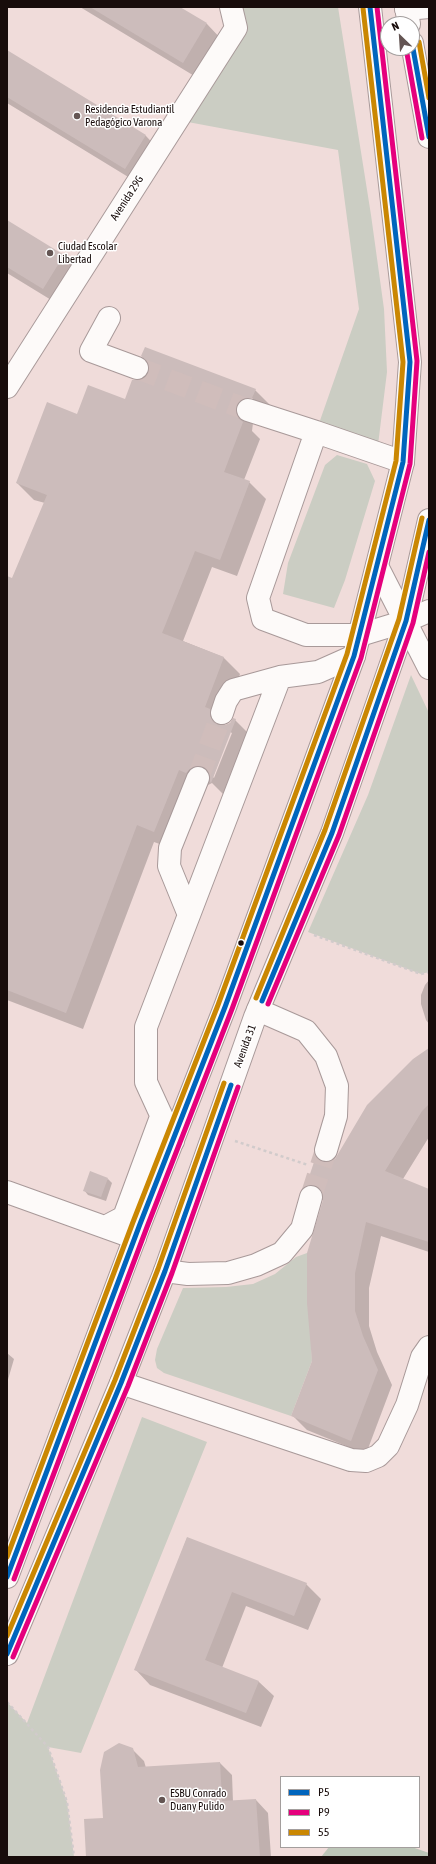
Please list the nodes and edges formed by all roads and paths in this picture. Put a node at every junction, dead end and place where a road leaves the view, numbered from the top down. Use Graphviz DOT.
graph roads {
  1 [pos="231,7"];
  2 [pos="370,7"];
  3 [pos="429,8"];
  4 [pos="407,13"];
  5 [pos="414,56"];
  6 [pos="429,137"];
  7 [pos="109,318"];
  8 [pos="137,368"];
  9 [pos="7,387"];
  10 [pos="248,410"];
  11 [pos="316,432"];
  12 [pos="403,462"];
  13 [pos="429,520"];
  14 [pos="378,566"];
  15 [pos="429,611"];
  16 [pos="406,621"];
  17 [pos="360,635"];
  18 [pos="354,656"];
  19 [pos="429,668"];
  20 [pos="280,677"];
  21 [pos="222,713"];
  22 [pos="198,778"];
  23 [pos="189,915"];
  24 [pos="293,927"];
  25 [pos="429,972"];
  26 [pos="258,1010"];
  27 [pos="161,1117"];
  28 [pos="213,1134"];
  29 [pos="173,1141"];
  30 [pos="319,1158"];
  31 [pos="7,1192"];
  32 [pos="311,1197"];
  33 [pos="105,1227"];
  34 [pos="135,1238"];
  35 [pos="165,1271"];
  36 [pos="429,1347"];
  37 [pos="121,1383"];
  38 [pos="7,1577"];
  39 [pos="7,1654"];
  40 [pos="7,1702"];
  41 [pos="74,1857"];
  1 -- 9 [label="main road, Avenida 29G"];
  2 -- 12 [label="main road"];
  3 -- 4 [label="main road"];
  5 -- 6 [label="main road"];
  7 -- 8 [label="main road"];
  10 -- 11 [label="main road"];
  11 -- 12 [label="main road"];
  11 -- 17 [label="main road"];
  12 -- 14 [label="main road"];
  13 -- 16 [label="main road, Avenida 31"];
  14 -- 16 [label="main road"];
  14 -- 17 [label="main road"];
  15 -- 16 [label="main road"];
  16 -- 17 [label="main road"];
  16 -- 19 [label="main road"];
  16 -- 24 [label="main road, Avenida 31"];
  17 -- 18 [label="main road"];
  18 -- 20 [label="main road"];
  18 -- 29 [label="main road"];
  20 -- 21 [label="main road"];
  20 -- 23 [label="main road"];
  22 -- 23 [label="main road"];
  23 -- 27 [label="main road"];
  24 -- 25 [label="path"];
  24 -- 26 [label="main road, Avenida 31"];
  26 -- 28 [label="main road, Avenida 31"];
  26 -- 30 [label="main road"];
  27 -- 29 [label="main road"];
  27 -- 33 [label="main road"];
  28 -- 30 [label="path"];
  28 -- 35 [label="main road, Avenida 31"];
  29 -- 34 [label="main road"];
  31 -- 33 [label="main road"];
  32 -- 35 [label="main road"];
  33 -- 34 [label="main road"];
  34 -- 38 [label="main road"];
  35 -- 37 [label="main road, Avenida 31"];
  36 -- 37 [label="main road"];
  37 -- 39 [label="main road, Avenida 31"];
  40 -- 41 [label="path"];
}
